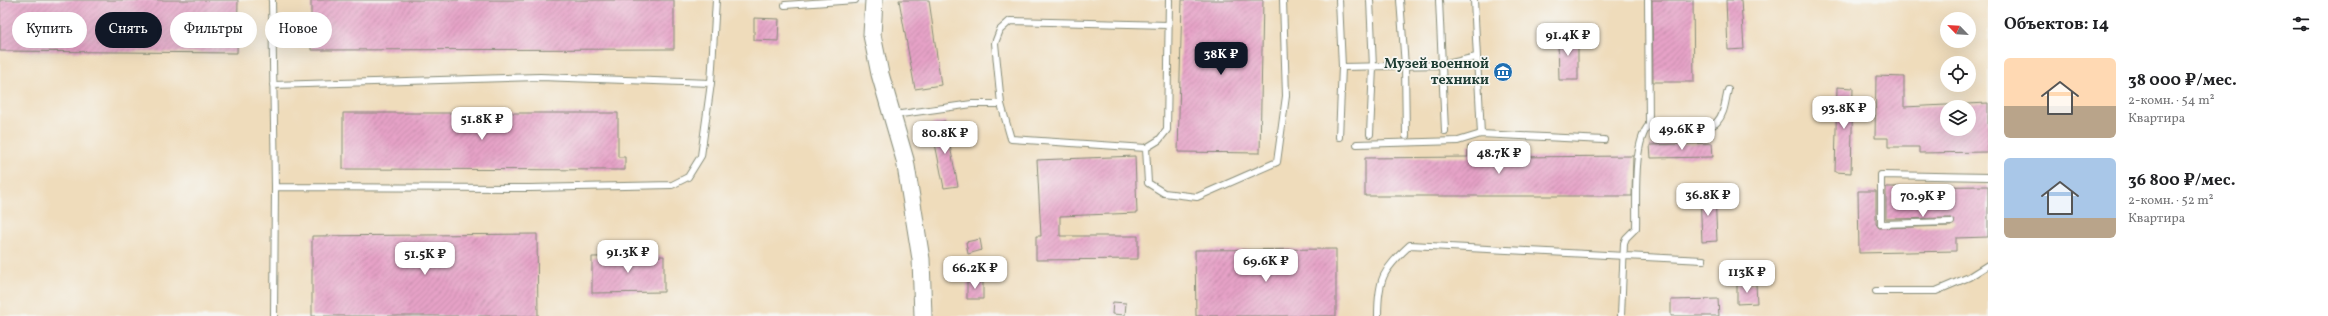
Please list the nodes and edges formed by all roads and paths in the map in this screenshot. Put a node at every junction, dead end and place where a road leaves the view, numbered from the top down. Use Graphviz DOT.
graph roads {
  1 [pos="272,0"];
  2 [pos="716,0"];
  3 [pos="855,0"];
  4 [pos="874,0"];
  5 [pos="1169,0"];
  6 [pos="1283,0"];
  7 [pos="1339,0"];
  8 [pos="1370,0"];
  9 [pos="1400,0"];
  10 [pos="1439,0"];
  11 [pos="1474,0"];
  12 [pos="1648,0"];
  13 [pos="785,5"];
  14 [pos="1168,25"];
  15 [pos="1476,57"];
  16 [pos="1443,65"];
  17 [pos="1405,66"];
  18 [pos="1342,67"];
  19 [pos="1373,67"];
  20 [pos="711,83"];
  21 [pos="273,85"];
  22 [pos="1728,90"];
  23 [pos="1001,104"];
  24 [pos="892,116"];
  25 [pos="1649,125"];
  26 [pos="1444,131"];
  27 [pos="1370,134"];
  28 [pos="1481,134"];
  29 [pos="1406,136"];
  30 [pos="1339,137"];
  31 [pos="1604,140"];
  32 [pos="1357,144"];
  33 [pos="1146,148"];
  34 [pos="1988,177"];
  35 [pos="275,188"];
  36 [pos="1951,222"];
  37 [pos="1622,256"];
  38 [pos="1703,260"];
  39 [pos="1988,265"];
  40 [pos="1876,291"];
  41 [pos="274,316"];
  42 [pos="922,316"];
  43 [pos="1378,316"];
  44 [pos="1621,316"];
  1 -- 21 [label="lane"];
  2 -- 20 [label="lane"];
  3 -- 13 [label="lane"];
  4 -- 24 [label="main road"];
  5 -- 14 [label="lane"];
  6 -- 33 [label="lane"];
  7 -- 18 [label="lane"];
  8 -- 19 [label="lane"];
  9 -- 17 [label="lane"];
  10 -- 16 [label="lane"];
  11 -- 15 [label="lane"];
  12 -- 25 [label="lane"];
  14 -- 23 [label="lane"];
  14 -- 33 [label="lane"];
  15 -- 16 [label="lane"];
  15 -- 28 [label="lane"];
  16 -- 17 [label="lane"];
  16 -- 26 [label="lane"];
  17 -- 19 [label="lane"];
  17 -- 29 [label="lane"];
  18 -- 19 [label="lane"];
  18 -- 30 [label="lane"];
  19 -- 27 [label="lane"];
  20 -- 21 [label="lane"];
  20 -- 35 [label="lane"];
  21 -- 35 [label="lane"];
  22 -- 25 [label="lane"];
  23 -- 24 [label="lane"];
  23 -- 33 [label="lane"];
  24 -- 42 [label="main road"];
  25 -- 37 [label="lane"];
  28 -- 31 [label="lane"];
  28 -- 32 [label="lane"];
  34 -- 36 [label="lane"];
  35 -- 41 [label="lane"];
  37 -- 38 [label="lane"];
  37 -- 43 [label="lane"];
  37 -- 44 [label="lane"];
  39 -- 40 [label="lane"];
}
